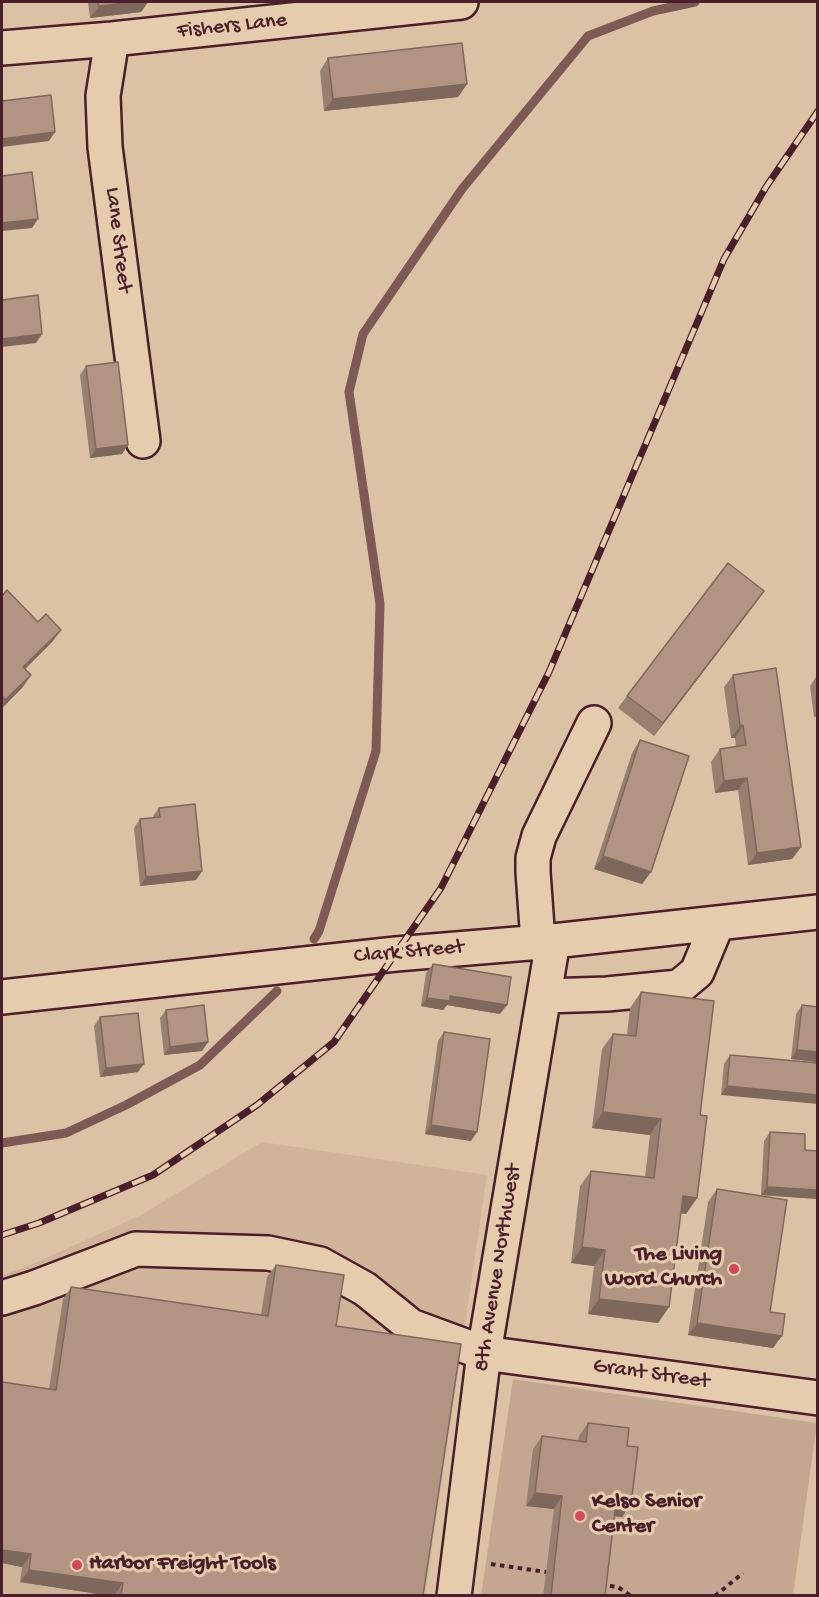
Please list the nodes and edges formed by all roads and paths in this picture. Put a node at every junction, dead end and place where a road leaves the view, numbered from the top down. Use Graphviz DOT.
graph roads {
  1 [pos="461,2"];
  2 [pos="359,7"];
  3 [pos="112,39"];
  4 [pos="2,48"];
  5 [pos="143,441"];
  6 [pos="594,723"];
  7 [pos="818,912"];
  8 [pos="717,924"];
  9 [pos="545,942"];
  10 [pos="545,996"];
  11 [pos="2,997"];
  12 [pos="2,1298"];
  13 [pos="484,1353"];
  14 [pos="818,1398"];
  15 [pos="458,1560"];
  16 [pos="546,1572"];
  17 [pos="743,1573"];
  18 [pos="599,1584"];
  19 [pos="454,1596"];
  20 [pos="631,1596"];
  21 [pos="715,1596"];
  1 -- 2 [label="street, Fishers Lane"];
  2 -- 3 [label="street, Fishers Lane"];
  3 -- 4 [label="street, Fishers Lane"];
  3 -- 5 [label="street, Lane Street"];
  6 -- 9 [label="street, 8th Avenue Northwest"];
  7 -- 8 [label="street, Clark Street"];
  8 -- 9 [label="street, Clark Street"];
  8 -- 10 [label="street"];
  9 -- 10 [label="street, 8th Avenue Northwest"];
  9 -- 11 [label="street, Clark Street"];
  10 -- 13 [label="street, 8th Avenue Northwest"];
  12 -- 13 [label="street, Grant Street"];
  13 -- 14 [label="street, Grant Street"];
  13 -- 15 [label="street, 8th Avenue Northwest"];
  15 -- 16 [label="path"];
  15 -- 19 [label="street, 8th Avenue Northwest"];
  17 -- 21 [label="path"];
  18 -- 20 [label="path"];
}
